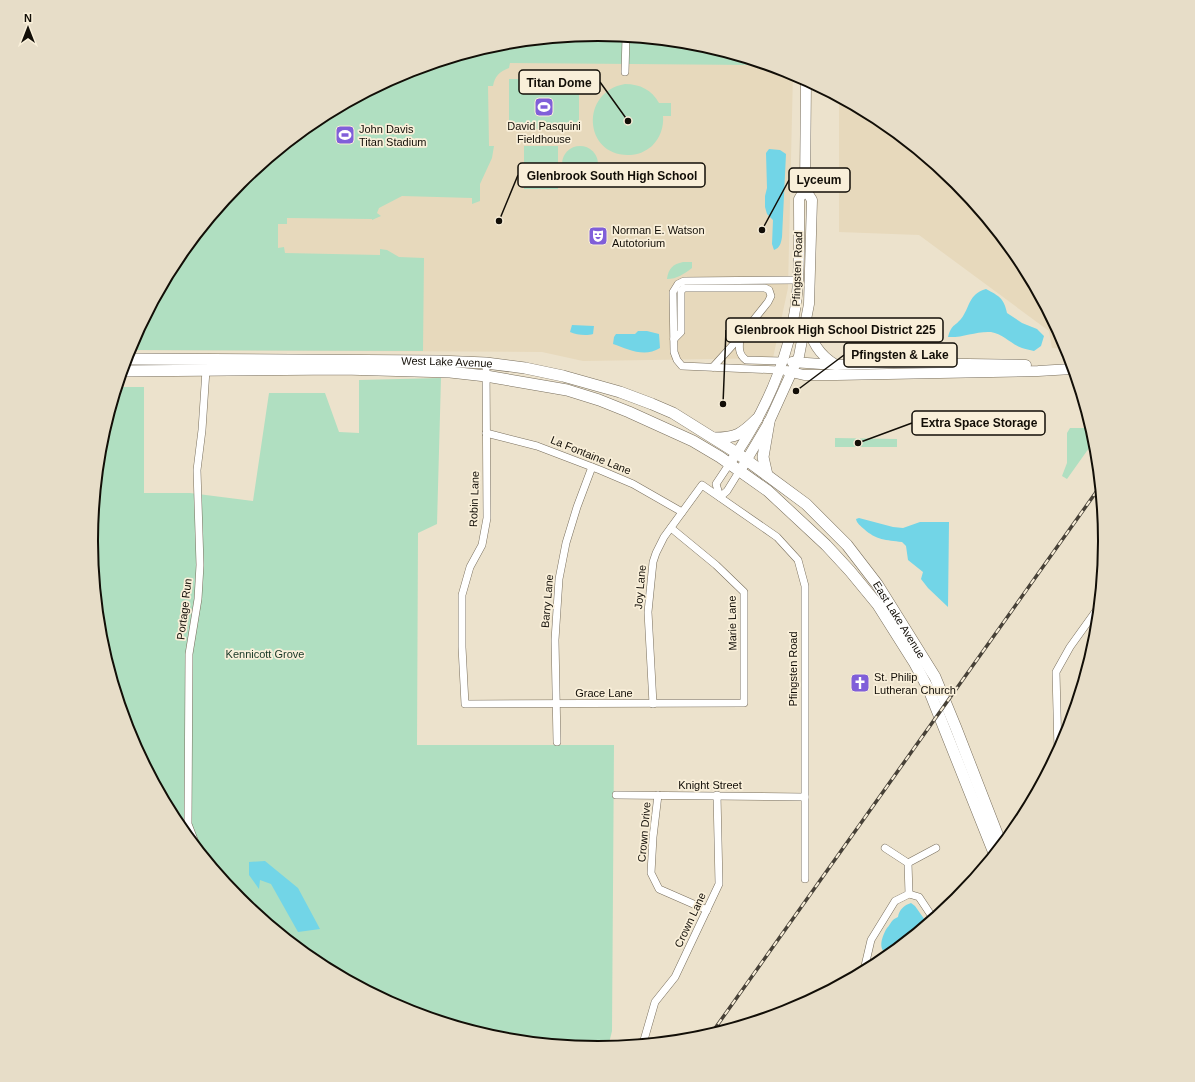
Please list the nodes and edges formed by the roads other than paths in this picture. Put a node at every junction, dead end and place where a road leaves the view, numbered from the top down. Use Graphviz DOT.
graph roads {
  1 [pos="626,42"];
  2 [pos="625,72"];
  3 [pos="806,87"];
  4 [pos="805,189"];
  5 [pos="798,280"];
  6 [pos="807,320"];
  7 [pos="740,337"];
  8 [pos="674,339"];
  9 [pos="132,359"];
  10 [pos="486,363"];
  11 [pos="836,365"];
  12 [pos="781,366"];
  13 [pos="713,367"];
  14 [pos="795,368"];
  15 [pos="1061,369"];
  16 [pos="1067,369"];
  17 [pos="206,370"];
  18 [pos="128,371"];
  19 [pos="486,376"];
  20 [pos="757,419"];
  21 [pos="769,422"];
  22 [pos="486,433"];
  23 [pos="714,438"];
  24 [pos="737,453"];
  25 [pos="747,460"];
  26 [pos="730,463"];
  27 [pos="592,467"];
  28 [pos="740,470"];
  29 [pos="767,475"];
  30 [pos="720,497"];
  31 [pos="682,512"];
  32 [pos="671,528"];
  33 [pos="1091,617"];
  34 [pos="744,703"];
  35 [pos="465,704"];
  36 [pos="556,704"];
  37 [pos="652,704"];
  38 [pos="1058,735"];
  39 [pos="557,742"];
  40 [pos="616,795"];
  41 [pos="658,795"];
  42 [pos="717,795"];
  43 [pos="804,797"];
  44 [pos="191,831"];
  45 [pos="999,838"];
  46 [pos="885,848"];
  47 [pos="936,848"];
  48 [pos="992,848"];
  49 [pos="908,863"];
  50 [pos="805,879"];
  51 [pos="909,894"];
  52 [pos="707,910"];
  53 [pos="930,914"];
  54 [pos="866,963"];
  55 [pos="644,1039"];
  1 -- 2 [label="street"];
  3 -- 4 [label="main road, Pfingsten Road"];
  4 -- 5 [label="main road, Pfingsten Road"];
  4 -- 6 [label="main road, Pfingsten Road"];
  5 -- 8 [label="street"];
  5 -- 12 [label="main road, Pfingsten Road"];
  6 -- 11 [label="main road"];
  6 -- 14 [label="main road, Pfingsten Road"];
  7 -- 8 [label="street"];
  7 -- 12 [label="street"];
  7 -- 13 [label="street"];
  8 -- 13 [label="street"];
  9 -- 10 [label="main road, West Lake Avenue"];
  10 -- 19 [label="street, Robin Lane"];
  10 -- 23 [label="main road, West Lake Avenue"];
  11 -- 14 [label="main road"];
  11 -- 15 [label="main road"];
  12 -- 13 [label="street"];
  12 -- 14 [label="main road"];
  12 -- 20 [label="main road, Pfingsten Road"];
  14 -- 15 [label="main road"];
  14 -- 21 [label="main road, Pfingsten Road"];
  15 -- 16 [label="main road"];
  17 -- 18 [label="main road, West Lake Avenue"];
  17 -- 19 [label="main road, West Lake Avenue"];
  17 -- 44 [label="street, Portage Run"];
  19 -- 22 [label="street, Robin Lane"];
  19 -- 26 [label="main road, West Lake Avenue"];
  20 -- 23 [label="main road"];
  20 -- 24 [label="main road, Pfingsten Road"];
  21 -- 25 [label="main road, Pfingsten Road"];
  21 -- 29 [label="main road"];
  22 -- 27 [label="street, La Fontaine Lane"];
  22 -- 35 [label="street, Robin Lane"];
  23 -- 24 [label="main road, West Lake Avenue"];
  24 -- 25 [label="main road, West Lake Avenue"];
  24 -- 26 [label="main road, Pfingsten Road"];
  25 -- 28 [label="main road, Pfingsten Road"];
  25 -- 29 [label="main road, East Lake Avenue"];
  26 -- 28 [label="main road, West Lake Avenue"];
  26 -- 30 [label="street, Pfingsten Road"];
  27 -- 31 [label="street, La Fontaine Lane"];
  27 -- 36 [label="street, Barry Lane"];
  28 -- 30 [label="street, Pfingsten Road"];
  28 -- 48 [label="main road, East Lake Avenue"];
  29 -- 45 [label="main road, East Lake Avenue"];
  30 -- 31 [label="street, Joy Lane"];
  30 -- 43 [label="street, Pfingsten Road"];
  31 -- 32 [label="street, Joy Lane"];
  32 -- 34 [label="street, Marie Lane"];
  32 -- 37 [label="street, Joy Lane"];
  33 -- 38 [label="street"];
  34 -- 37 [label="street, Grace Lane"];
  35 -- 36 [label="street, Grace Lane"];
  36 -- 37 [label="street, Grace Lane"];
  36 -- 39 [label="street, Barry Lane"];
  40 -- 41 [label="street, Knight Street"];
  41 -- 42 [label="street, Knight Street"];
  41 -- 52 [label="street, Crown Drive"];
  42 -- 43 [label="street, Knight Street"];
  42 -- 52 [label="street, Crown Lane"];
  43 -- 50 [label="street, Pfingsten Road"];
  46 -- 49 [label="street"];
  47 -- 49 [label="street"];
  49 -- 51 [label="street"];
  51 -- 53 [label="street"];
  51 -- 54 [label="street"];
  52 -- 55 [label="street, Crown Lane"];
}
